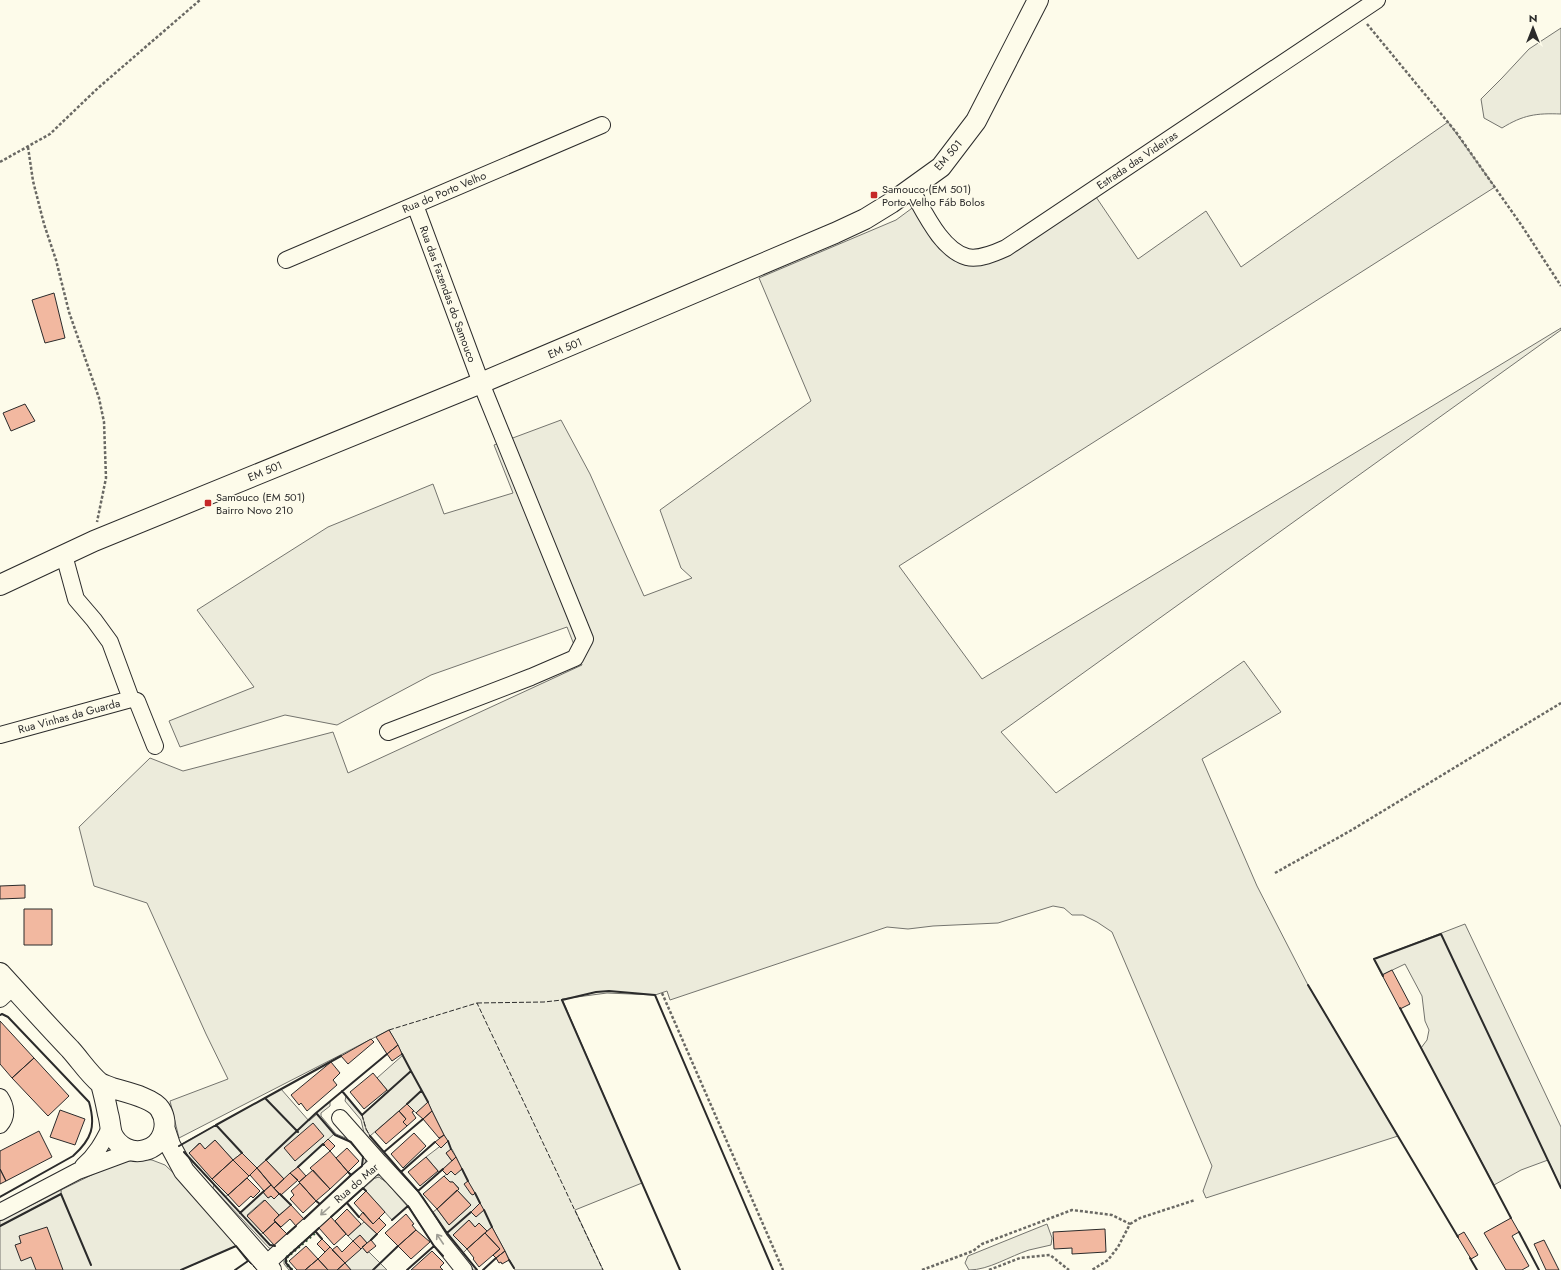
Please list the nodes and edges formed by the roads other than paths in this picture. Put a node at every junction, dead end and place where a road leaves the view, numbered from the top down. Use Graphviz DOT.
graph roads {
  1 [pos="1038,0"];
  2 [pos="1377,0"];
  3 [pos="602,125"];
  4 [pos="910,189"];
  5 [pos="414,205"];
  6 [pos="286,260"];
  7 [pos="480,383"];
  8 [pos="64,555"];
  9 [pos="0,585"];
  10 [pos="131,699"];
  11 [pos="388,732"];
  12 [pos="0,735"];
  13 [pos="156,746"];
  14 [pos="4,986"];
  15 [pos="101,1084"];
  16 [pos="0,1097"];
  17 [pos="138,1097"];
  18 [pos="340,1118"];
  19 [pos="0,1125"];
  20 [pos="110,1125"];
  21 [pos="165,1130"];
  22 [pos="136,1151"];
  23 [pos="379,1162"];
  24 [pos="78,1171"];
  25 [pos="184,1171"];
  26 [pos="0,1212"];
  27 [pos="268,1267"];
  28 [pos="464,1270"];
  1 -- 4 [label="main road, EM 501 / EM 501"];
  2 -- 4 [label="street, Estrada das Videiras"];
  3 -- 5 [label="street, Rua do Porto Velho"];
  4 -- 7 [label="main road, EM 501 / EM 501"];
  5 -- 6 [label="street, Rua do Porto Velho"];
  5 -- 7 [label="street, Rua das Fazendas do Samouco"];
  7 -- 8 [label="main road, EM 501 / EM 501"];
  7 -- 11 [label="street, Rua das Fazendas do Samouco"];
  8 -- 9 [label="main road, EM 501 / EM 501"];
  8 -- 10 [label="street"];
  10 -- 12 [label="street, Rua Vinhas da Guarda"];
  10 -- 13 [label="street, Rua Vinhas da Guarda"];
  14 -- 15 [label="main road"];
  15 -- 17 [label="main road"];
  15 -- 20 [label="main road"];
  16 -- 19 [label="street"];
  17 -- 20 [label="main road"];
  17 -- 21 [label="main road"];
  18 -- 23 [label="street"];
  20 -- 22 [label="main road"];
  20 -- 24 [label="street"];
  21 -- 22 [label="main road"];
  21 -- 25 [label="main road"];
  22 -- 24 [label="street"];
  22 -- 25 [label="main road"];
  23 -- 27 [label="street, Rua do Mar, one-way"];
  28 -- 23 [label="street, Rua do Mar, one-way"];
  24 -- 26 [label="street"];
  25 -- 27 [label="main road"];
}
